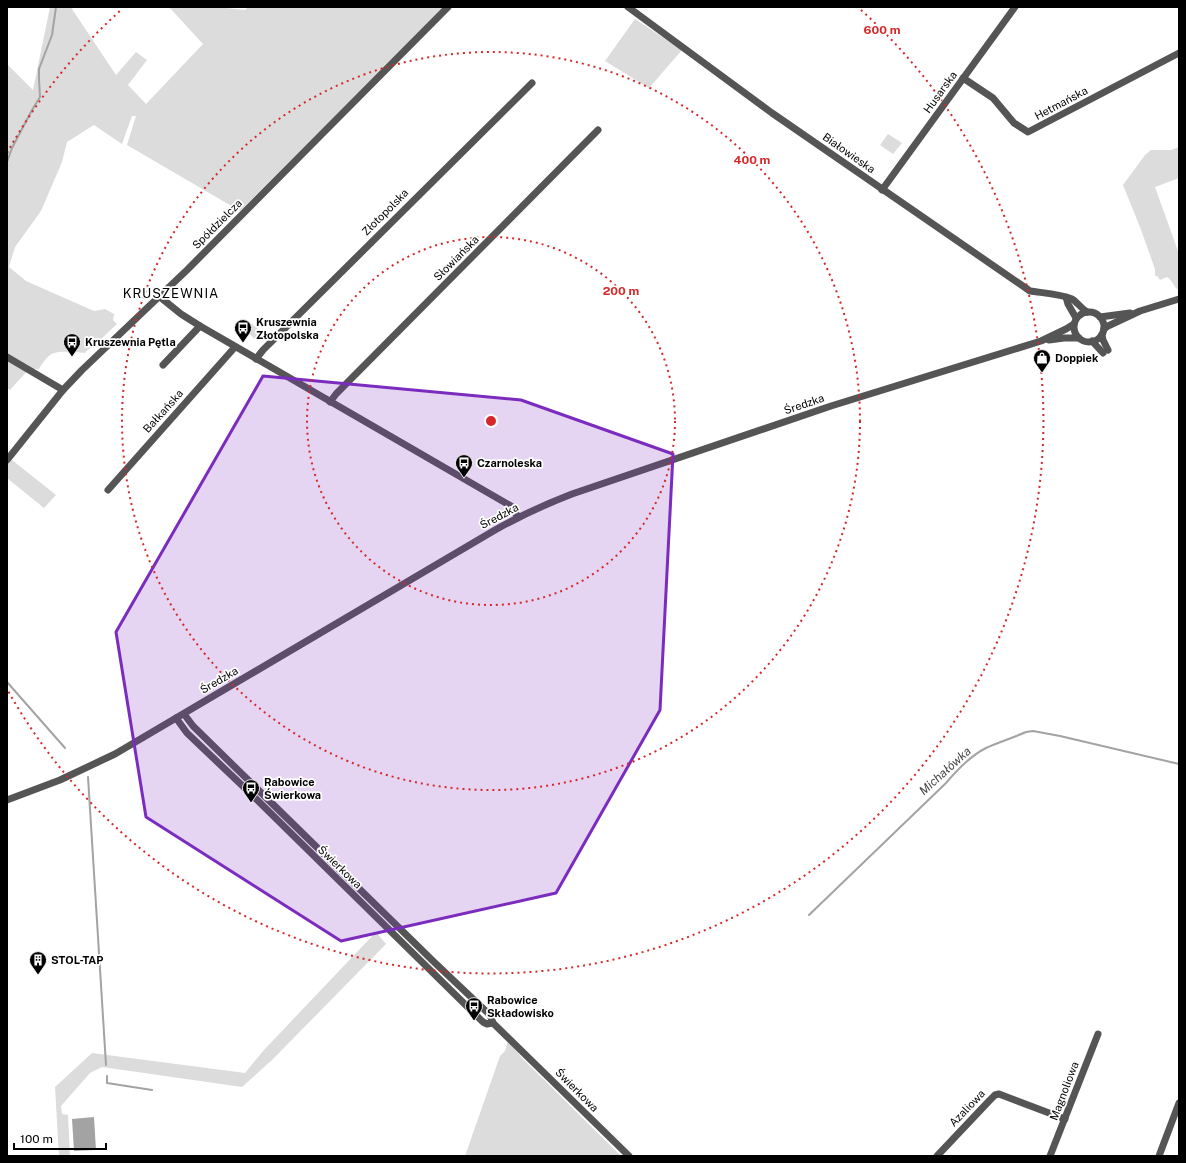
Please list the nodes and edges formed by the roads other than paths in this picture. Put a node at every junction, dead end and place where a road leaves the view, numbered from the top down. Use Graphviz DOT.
graph roads {
  1 [pos="448,7"];
  2 [pos="628,7"];
  3 [pos="1015,7"];
  4 [pos="1179,52"];
  5 [pos="963,78"];
  6 [pos="532,83"];
  7 [pos="598,130"];
  8 [pos="882,190"];
  9 [pos="160,297"];
  10 [pos="1066,297"];
  11 [pos="1179,299"];
  12 [pos="1140,311"];
  13 [pos="1087,312"];
  14 [pos="1100,317"];
  15 [pos="1075,321"];
  16 [pos="200,326"];
  17 [pos="1103,332"];
  18 [pos="1079,338"];
  19 [pos="1092,341"];
  20 [pos="1041,342"];
  21 [pos="235,347"];
  22 [pos="7,357"];
  23 [pos="256,359"];
  24 [pos="162,365"];
  25 [pos="64,390"];
  26 [pos="330,402"];
  27 [pos="7,460"];
  28 [pos="108,490"];
  29 [pos="518,517"];
  30 [pos="184,714"];
  31 [pos="176,718"];
  32 [pos="7,800"];
  33 [pos="493,1023"];
  34 [pos="1098,1034"];
  35 [pos="1179,1103"];
  36 [pos="1065,1119"];
  37 [pos="628,1156"];
  38 [pos="937,1156"];
  39 [pos="1050,1156"];
  40 [pos="1159,1156"];
  1 -- 9 [label="street, Spółdzielcza"];
  2 -- 8 [label="street, Białowieska"];
  3 -- 5 [label="street, Husarska"];
  4 -- 5 [label="street, Hetmańska"];
  5 -- 8 [label="street, Husarska"];
  6 -- 23 [label="street, Złotopolska"];
  7 -- 26 [label="street, Słowiańska"];
  8 -- 10 [label="street, Białowieska"];
  9 -- 16 [label="street"];
  9 -- 25 [label="street, Spółdzielcza"];
  10 -- 13 [label="street, Białowieska"];
  10 -- 15 [label="street"];
  11 -- 12 [label="street"];
  12 -- 14 [label="street"];
  12 -- 17 [label="street"];
  13 -- 14 [label="street"];
  13 -- 15 [label="street"];
  14 -- 17 [label="street"];
  15 -- 18 [label="street"];
  15 -- 20 [label="street, Średzka"];
  16 -- 21 [label="street"];
  16 -- 24 [label="street"];
  17 -- 19 [label="street"];
  17 -- 19 [label="street"];
  18 -- 19 [label="street"];
  18 -- 20 [label="street, Średzka"];
  20 -- 29 [label="street, Średzka"];
  21 -- 23 [label="street"];
  21 -- 28 [label="street, Bałkańska"];
  22 -- 25 [label="street"];
  23 -- 26 [label="street"];
  25 -- 27 [label="street, Spółdzielcza"];
  26 -- 29 [label="street"];
  29 -- 30 [label="street, Średzka"];
  30 -- 31 [label="street, Średzka"];
  30 -- 33 [label="street, Świerkowa"];
  31 -- 32 [label="street, Średzka"];
  31 -- 33 [label="street, Świerkowa"];
  33 -- 37 [label="street, Świerkowa"];
  34 -- 36 [label="street, Magnoliowa"];
  35 -- 40 [label="street"];
  36 -- 38 [label="street, Azaliowa"];
  36 -- 39 [label="street, Magnoliowa"];
}
